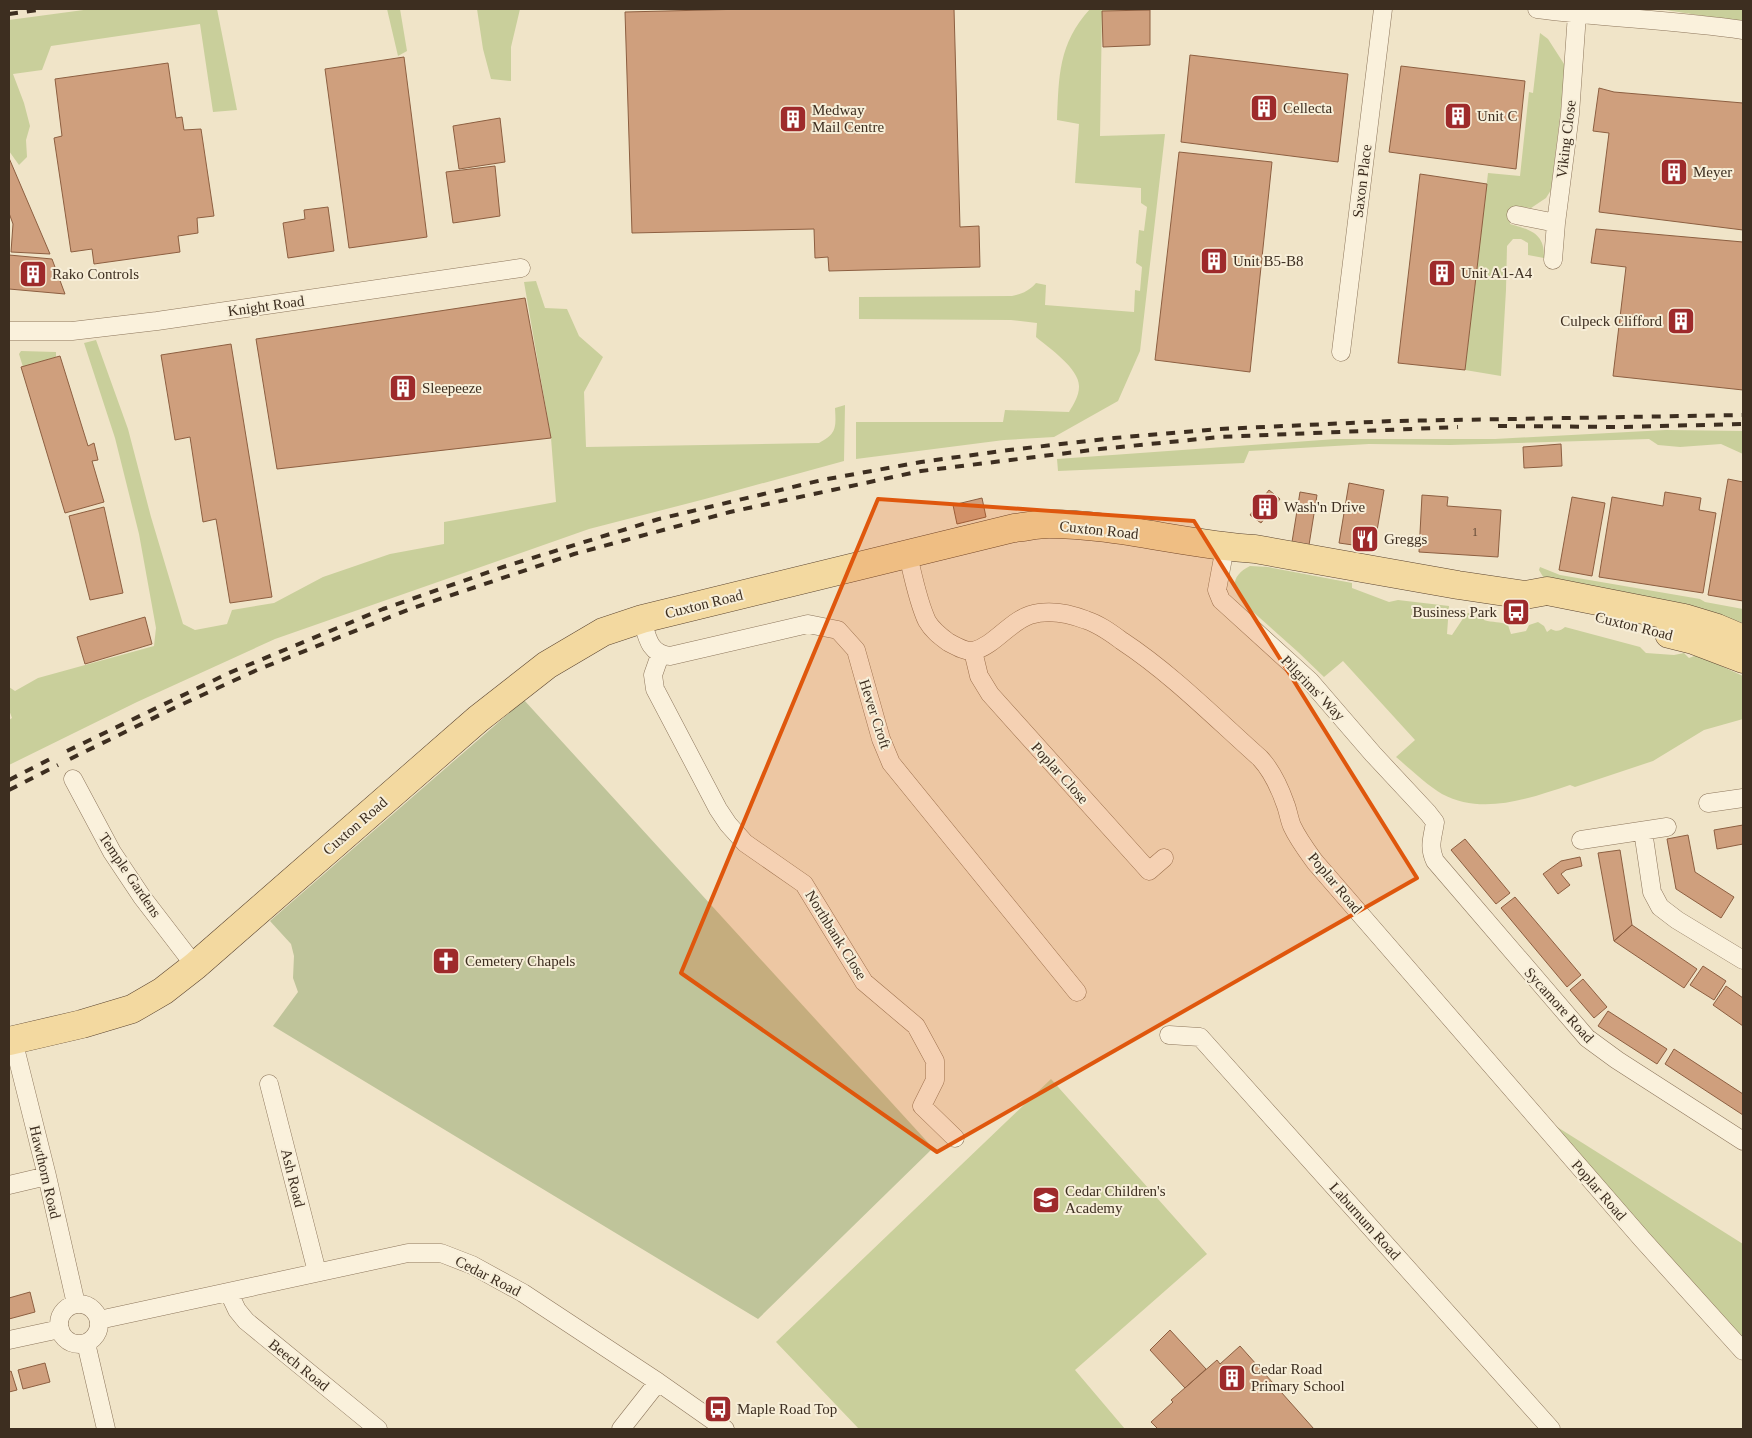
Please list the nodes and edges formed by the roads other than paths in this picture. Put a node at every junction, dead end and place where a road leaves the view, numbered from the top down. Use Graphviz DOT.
graph roads {
  1 [pos="1383,9"];
  2 [pos="1537,9"];
  3 [pos="1577,14"];
  4 [pos="1743,30"];
  5 [pos="1516,215"];
  6 [pos="1556,224"];
  7 [pos="1552,260"];
  8 [pos="521,268"];
  9 [pos="9,331"];
  10 [pos="1341,352"];
  11 [pos="1225,547"];
  12 [pos="908,555"];
  13 [pos="1525,595"];
  14 [pos="642,619"];
  15 [pos="1743,639"];
  16 [pos="972,651"];
  17 [pos="660,655"];
  18 [pos="1743,659"];
  19 [pos="73,780"];
  20 [pos="1743,798"];
  21 [pos="1708,803"];
  22 [pos="1435,822"];
  23 [pos="1666,827"];
  24 [pos="1643,831"];
  25 [pos="1581,840"];
  26 [pos="1164,858"];
  27 [pos="1743,960"];
  28 [pos="195,966"];
  29 [pos="1077,992"];
  30 [pos="1169,1035"];
  31 [pos="11,1040"];
  32 [pos="269,1084"];
  33 [pos="955,1138"];
  34 [pos="1743,1141"];
  35 [pos="47,1176"];
  36 [pos="9,1185"];
  37 [pos="317,1272"];
  38 [pos="229,1293"];
  39 [pos="76,1304"];
  40 [pos="99,1320"];
  41 [pos="60,1329"];
  42 [pos="9,1340"];
  43 [pos="86,1343"];
  44 [pos="1743,1351"];
  45 [pos="658,1382"];
  46 [pos="106,1429"];
  47 [pos="378,1429"];
  48 [pos="621,1429"];
  49 [pos="725,1429"];
  50 [pos="1551,1429"];
  1 -- 10 [label="street, Saxon Place"];
  2 -- 3 [label="street"];
  3 -- 4 [label="street"];
  3 -- 6 [label="street, Viking Close"];
  5 -- 6 [label="street"];
  6 -- 7 [label="street, Viking Close"];
  8 -- 9 [label="street, Knight Road"];
  11 -- 12 [label="main road, Cuxton Road"];
  11 -- 13 [label="main road, Cuxton Road"];
  11 -- 22 [label="street, Pilgrims' Way"];
  12 -- 14 [label="main road, Cuxton Road"];
  12 -- 16 [label="street"];
  13 -- 15 [label="main road, Cuxton Road"];
  13 -- 18 [label="main road, Cuxton Road"];
  14 -- 17 [label="street"];
  14 -- 28 [label="main road, Cuxton Road"];
  16 -- 26 [label="street, Poplar Close"];
  16 -- 44 [label="street, Poplar Road"];
  17 -- 29 [label="street, Hever Croft"];
  17 -- 33 [label="street, Northbank Close"];
  19 -- 28 [label="street, Temple Gardens"];
  20 -- 21 [label="street"];
  22 -- 34 [label="street, Sycamore Road"];
  23 -- 24 [label="street"];
  24 -- 25 [label="street"];
  24 -- 27 [label="street"];
  28 -- 31 [label="main road, Cuxton Road"];
  30 -- 50 [label="street, Laburnum Road"];
  31 -- 35 [label="street, Hawthorn Road"];
  32 -- 37 [label="street, Ash Road"];
  35 -- 36 [label="street"];
  35 -- 39 [label="street, Hawthorn Road"];
  37 -- 38 [label="street, Cedar Road"];
  37 -- 45 [label="street, Cedar Road"];
  38 -- 40 [label="street, Cedar Road"];
  38 -- 47 [label="street, Beech Road"];
  39 -- 40 [label="street"];
  39 -- 41 [label="street"];
  40 -- 43 [label="street"];
  41 -- 42 [label="street"];
  41 -- 43 [label="street"];
  43 -- 46 [label="street"];
  45 -- 48 [label="street"];
  45 -- 49 [label="street, Cedar Road"];
}
